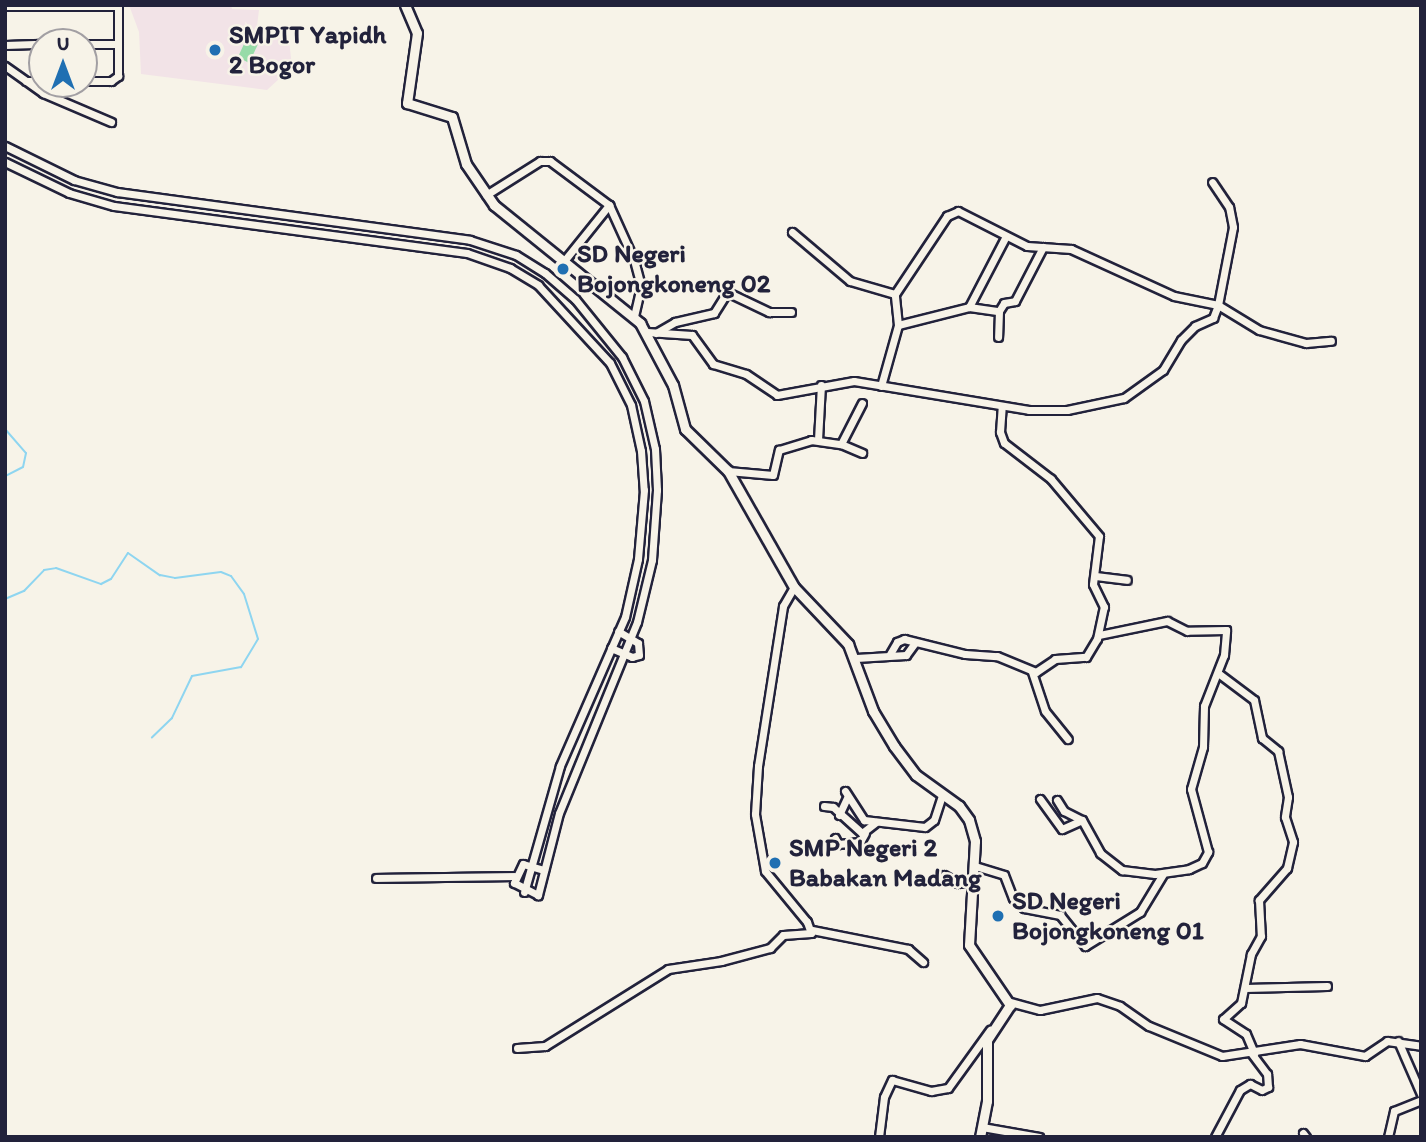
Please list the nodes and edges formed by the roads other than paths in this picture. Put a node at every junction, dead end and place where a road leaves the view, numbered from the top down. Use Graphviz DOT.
graph roads {
  1 [pos="118,5"];
  2 [pos="405,5"];
  3 [pos="5,6"];
  4 [pos="5,44"];
  5 [pos="28,44"];
  6 [pos="98,44"];
  7 [pos="118,44"];
  8 [pos="5,66"];
  9 [pos="26,81"];
  10 [pos="98,81"];
  11 [pos="111,122"];
  12 [pos="5,146"];
  13 [pos="5,162"];
  14 [pos="1212,182"];
  15 [pos="486,195"];
  16 [pos="184,203"];
  17 [pos="610,205"];
  18 [pos="206,206"];
  19 [pos="183,217"];
  20 [pos="206,220"];
  21 [pos="792,232"];
  22 [pos="1006,236"];
  23 [pos="1043,247"];
  24 [pos="564,261"];
  25 [pos="895,294"];
  26 [pos="1217,305"];
  27 [pos="969,307"];
  28 [pos="999,311"];
  29 [pos="790,312"];
  30 [pos="634,317"];
  31 [pos="898,325"];
  32 [pos="652,332"];
  33 [pos="998,337"];
  34 [pos="1331,341"];
  35 [pos="821,385"];
  36 [pos="881,386"];
  37 [pos="862,402"];
  38 [pos="1002,406"];
  39 [pos="818,440"];
  40 [pos="841,444"];
  41 [pos="862,453"];
  42 [pos="728,471"];
  43 [pos="1095,576"];
  44 [pos="1127,579"];
  45 [pos="794,587"];
  46 [pos="618,631"];
  47 [pos="1099,635"];
  48 [pos="630,637"];
  49 [pos="914,644"];
  50 [pos="611,648"];
  51 [pos="622,654"];
  52 [pos="890,654"];
  53 [pos="856,658"];
  54 [pos="1032,672"];
  55 [pos="1218,673"];
  56 [pos="1068,739"];
  57 [pos="942,796"];
  58 [pos="1040,799"];
  59 [pos="1057,800"];
  60 [pos="824,806"];
  61 [pos="839,815"];
  62 [pos="1082,820"];
  63 [pos="876,822"];
  64 [pos="864,833"];
  65 [pos="835,838"];
  66 [pos="530,866"];
  67 [pos="975,866"];
  68 [pos="544,870"];
  69 [pos="1163,874"];
  70 [pos="944,875"];
  71 [pos="514,876"];
  72 [pos="376,878"];
  73 [pos="973,882"];
  74 [pos="524,892"];
  75 [pos="811,930"];
  76 [pos="923,961"];
  77 [pos="1327,986"];
  78 [pos="1245,988"];
  79 [pos="1010,1002"];
  80 [pos="990,1030"];
  81 [pos="1398,1041"];
  82 [pos="1421,1046"];
  83 [pos="517,1048"];
  84 [pos="1253,1053"];
  85 [pos="1421,1094"];
  86 [pos="1421,1100"];
  87 [pos="981,1132"];
  88 [pos="879,1137"];
  89 [pos="1039,1137"];
  90 [pos="1215,1137"];
  91 [pos="1388,1137"];
  1 -- 3 [label="street"];
  1 -- 7 [label="street"];
  2 -- 15 [label="street"];
  4 -- 5 [label="street"];
  6 -- 7 [label="street"];
  7 -- 10 [label="street"];
  8 -- 9 [label="street"];
  9 -- 11 [label="street"];
  12 -- 16 [label="street"];
  13 -- 19 [label="street"];
  14 -- 26 [label="street"];
  15 -- 17 [label="street"];
  15 -- 24 [label="street"];
  16 -- 18 [label="street"];
  16 -- 19 [label="street"];
  17 -- 24 [label="street"];
  17 -- 30 [label="street"];
  18 -- 20 [label="street"];
  18 -- 48 [label="street"];
  19 -- 20 [label="street"];
  20 -- 46 [label="street"];
  21 -- 25 [label="street"];
  22 -- 23 [label="street"];
  22 -- 25 [label="street"];
  22 -- 27 [label="street"];
  23 -- 26 [label="street"];
  23 -- 28 [label="street"];
  24 -- 30 [label="street"];
  25 -- 31 [label="street"];
  26 -- 34 [label="street"];
  26 -- 38 [label="street"];
  27 -- 28 [label="street"];
  27 -- 31 [label="street"];
  28 -- 33 [label="street"];
  29 -- 32 [label="street"];
  30 -- 32 [label="street"];
  31 -- 36 [label="street"];
  32 -- 35 [label="street"];
  32 -- 42 [label="street"];
  35 -- 36 [label="street"];
  35 -- 39 [label="street"];
  36 -- 38 [label="street"];
  37 -- 40 [label="street"];
  38 -- 43 [label="street"];
  39 -- 40 [label="street"];
  39 -- 42 [label="street"];
  40 -- 41 [label="street"];
  42 -- 45 [label="street"];
  43 -- 44 [label="street"];
  43 -- 47 [label="street"];
  45 -- 53 [label="street"];
  45 -- 75 [label="street"];
  46 -- 48 [label="street"];
  46 -- 50 [label="street"];
  47 -- 54 [label="street"];
  47 -- 55 [label="street"];
  48 -- 51 [label="street"];
  48 -- 51 [label="street"];
  49 -- 52 [label="street"];
  49 -- 52 [label="street"];
  49 -- 54 [label="street"];
  50 -- 51 [label="street"];
  50 -- 66 [label="street"];
  51 -- 68 [label="street"];
  52 -- 53 [label="street"];
  53 -- 57 [label="street"];
  54 -- 56 [label="street"];
  55 -- 69 [label="street"];
  55 -- 78 [label="street"];
  57 -- 63 [label="street"];
  57 -- 67 [label="street"];
  58 -- 62 [label="street"];
  59 -- 62 [label="street"];
  60 -- 61 [label="street"];
  61 -- 63 [label="street"];
  61 -- 64 [label="street"];
  62 -- 69 [label="street"];
  63 -- 64 [label="street"];
  64 -- 65 [label="street"];
  66 -- 68 [label="street"];
  66 -- 71 [label="street"];
  66 -- 74 [label="street"];
  67 -- 69 [label="street"];
  67 -- 73 [label="street"];
  68 -- 74 [label="street"];
  70 -- 73 [label="street"];
  71 -- 72 [label="street"];
  71 -- 74 [label="street"];
  73 -- 79 [label="street"];
  75 -- 76 [label="street"];
  75 -- 83 [label="street"];
  77 -- 78 [label="street"];
  78 -- 84 [label="street"];
  79 -- 80 [label="street"];
  79 -- 84 [label="street"];
  80 -- 87 [label="street"];
  80 -- 88 [label="street"];
  81 -- 82 [label="street"];
  81 -- 84 [label="street"];
  81 -- 85 [label="street"];
  84 -- 90 [label="street"];
  86 -- 91 [label="street"];
  87 -- 89 [label="street"];
}
